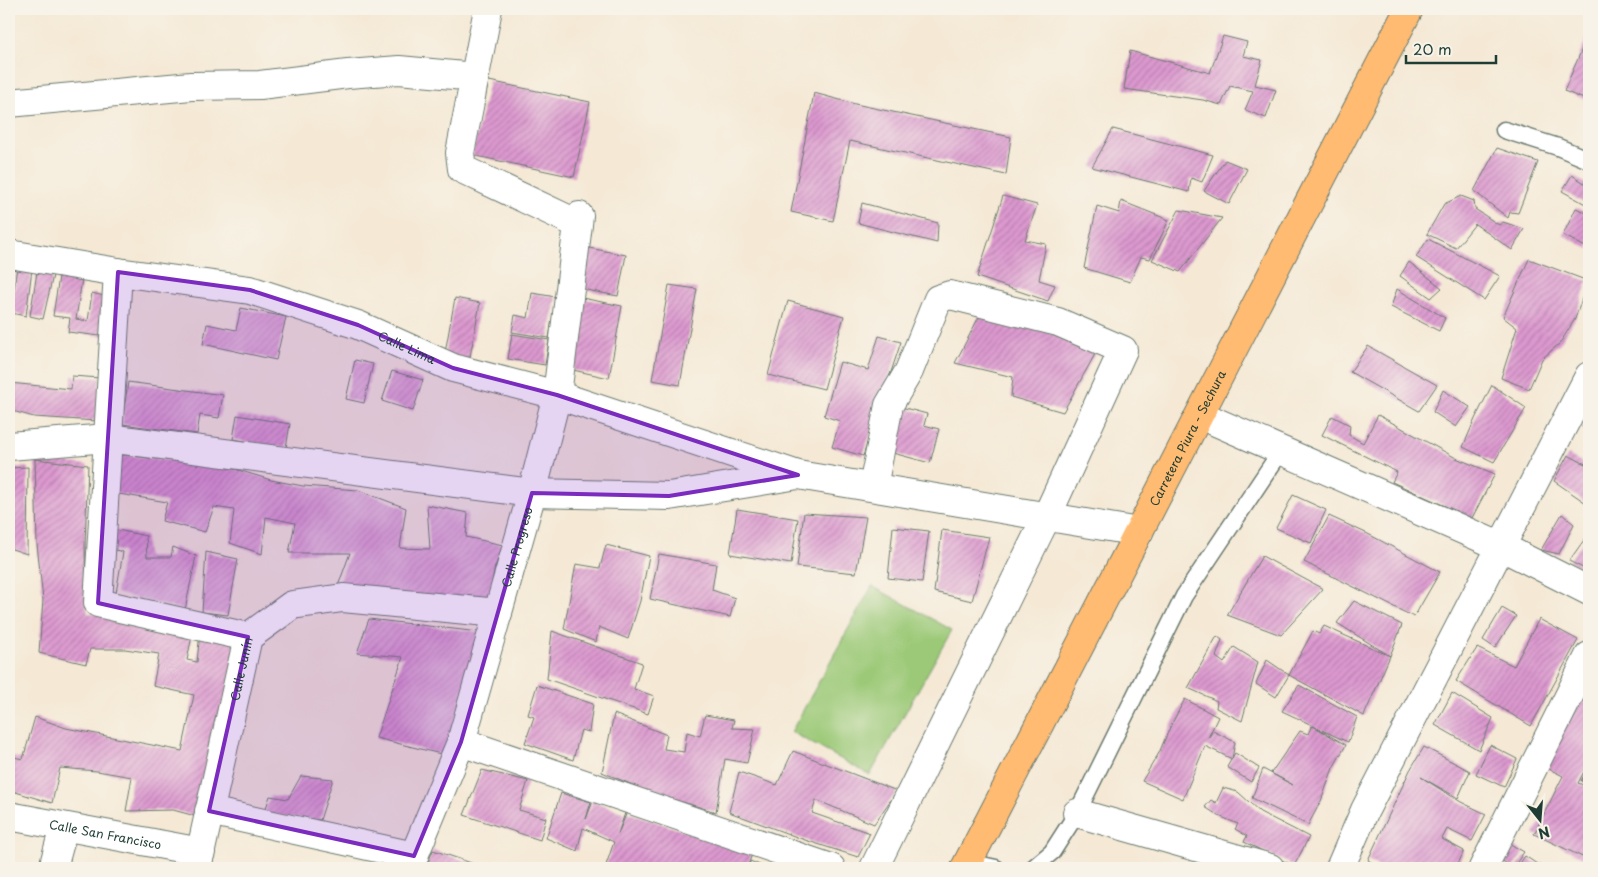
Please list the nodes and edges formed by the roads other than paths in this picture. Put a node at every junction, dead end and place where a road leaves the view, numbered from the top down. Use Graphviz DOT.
graph roads {
  1 [pos="488,9"];
  2 [pos="1409,9"];
  3 [pos="475,77"];
  4 [pos="9,103"];
  5 [pos="1504,130"];
  6 [pos="1589,160"];
  7 [pos="9,254"];
  8 [pos="118,272"];
  9 [pos="1589,376"];
  10 [pos="557,396"];
  11 [pos="1200,415"];
  12 [pos="108,438"];
  13 [pos="9,446"];
  14 [pos="1281,451"];
  15 [pos="798,475"];
  16 [pos="873,487"];
  17 [pos="532,493"];
  18 [pos="1047,516"];
  19 [pos="1139,532"];
  20 [pos="1502,547"];
  21 [pos="1589,591"];
  22 [pos="498,613"];
  23 [pos="248,637"];
  24 [pos="1589,656"];
  25 [pos="461,742"];
  26 [pos="209,811"];
  27 [pos="1077,813"];
  28 [pos="9,816"];
  29 [pos="64,826"];
  30 [pos="199,860"];
  31 [pos="412,862"];
  32 [pos="966,865"];
  33 [pos="53,868"];
  34 [pos="831,868"];
  35 [pos="874,868"];
  36 [pos="996,868"];
  37 [pos="1033,868"];
  38 [pos="1270,868"];
  39 [pos="1340,868"];
  40 [pos="1483,868"];
  1 -- 3 [label="street"];
  2 -- 11 [label="main road, Carretera Piura - Sechura"];
  3 -- 4 [label="street"];
  3 -- 10 [label="street, Calle Progreso"];
  5 -- 6 [label="lane"];
  7 -- 8 [label="street, Calle Lima"];
  8 -- 10 [label="street, Calle Lima"];
  8 -- 12 [label="street"];
  9 -- 20 [label="street"];
  10 -- 15 [label="street, Calle Lima"];
  10 -- 17 [label="street, Calle Progreso"];
  11 -- 14 [label="street"];
  11 -- 19 [label="main road, Carretera Piura - Sechura"];
  12 -- 13 [label="street"];
  12 -- 17 [label="street"];
  12 -- 23 [label="street"];
  14 -- 20 [label="street"];
  14 -- 27 [label="lane"];
  15 -- 16 [label="street"];
  15 -- 17 [label="street"];
  16 -- 18 [label="street"];
  16 -- 18 [label="street"];
  17 -- 22 [label="street, Calle Progreso"];
  18 -- 19 [label="street"];
  18 -- 35 [label="street"];
  19 -- 32 [label="main road, Carretera Piura - Sechura"];
  20 -- 21 [label="street"];
  20 -- 39 [label="street"];
  22 -- 23 [label="street, Calle Junín"];
  22 -- 25 [label="street, Calle Progreso"];
  23 -- 26 [label="street, Calle Junín"];
  24 -- 40 [label="street"];
  25 -- 31 [label="street, Calle Progreso"];
  25 -- 34 [label="street"];
  26 -- 30 [label="street, Calle Junín"];
  26 -- 31 [label="street"];
  27 -- 37 [label="lane"];
  27 -- 38 [label="street"];
  28 -- 29 [label="street, Calle San Francisco"];
  29 -- 30 [label="street, Calle San Francisco"];
  29 -- 33 [label="street"];
  32 -- 36 [label="lane"];
}
